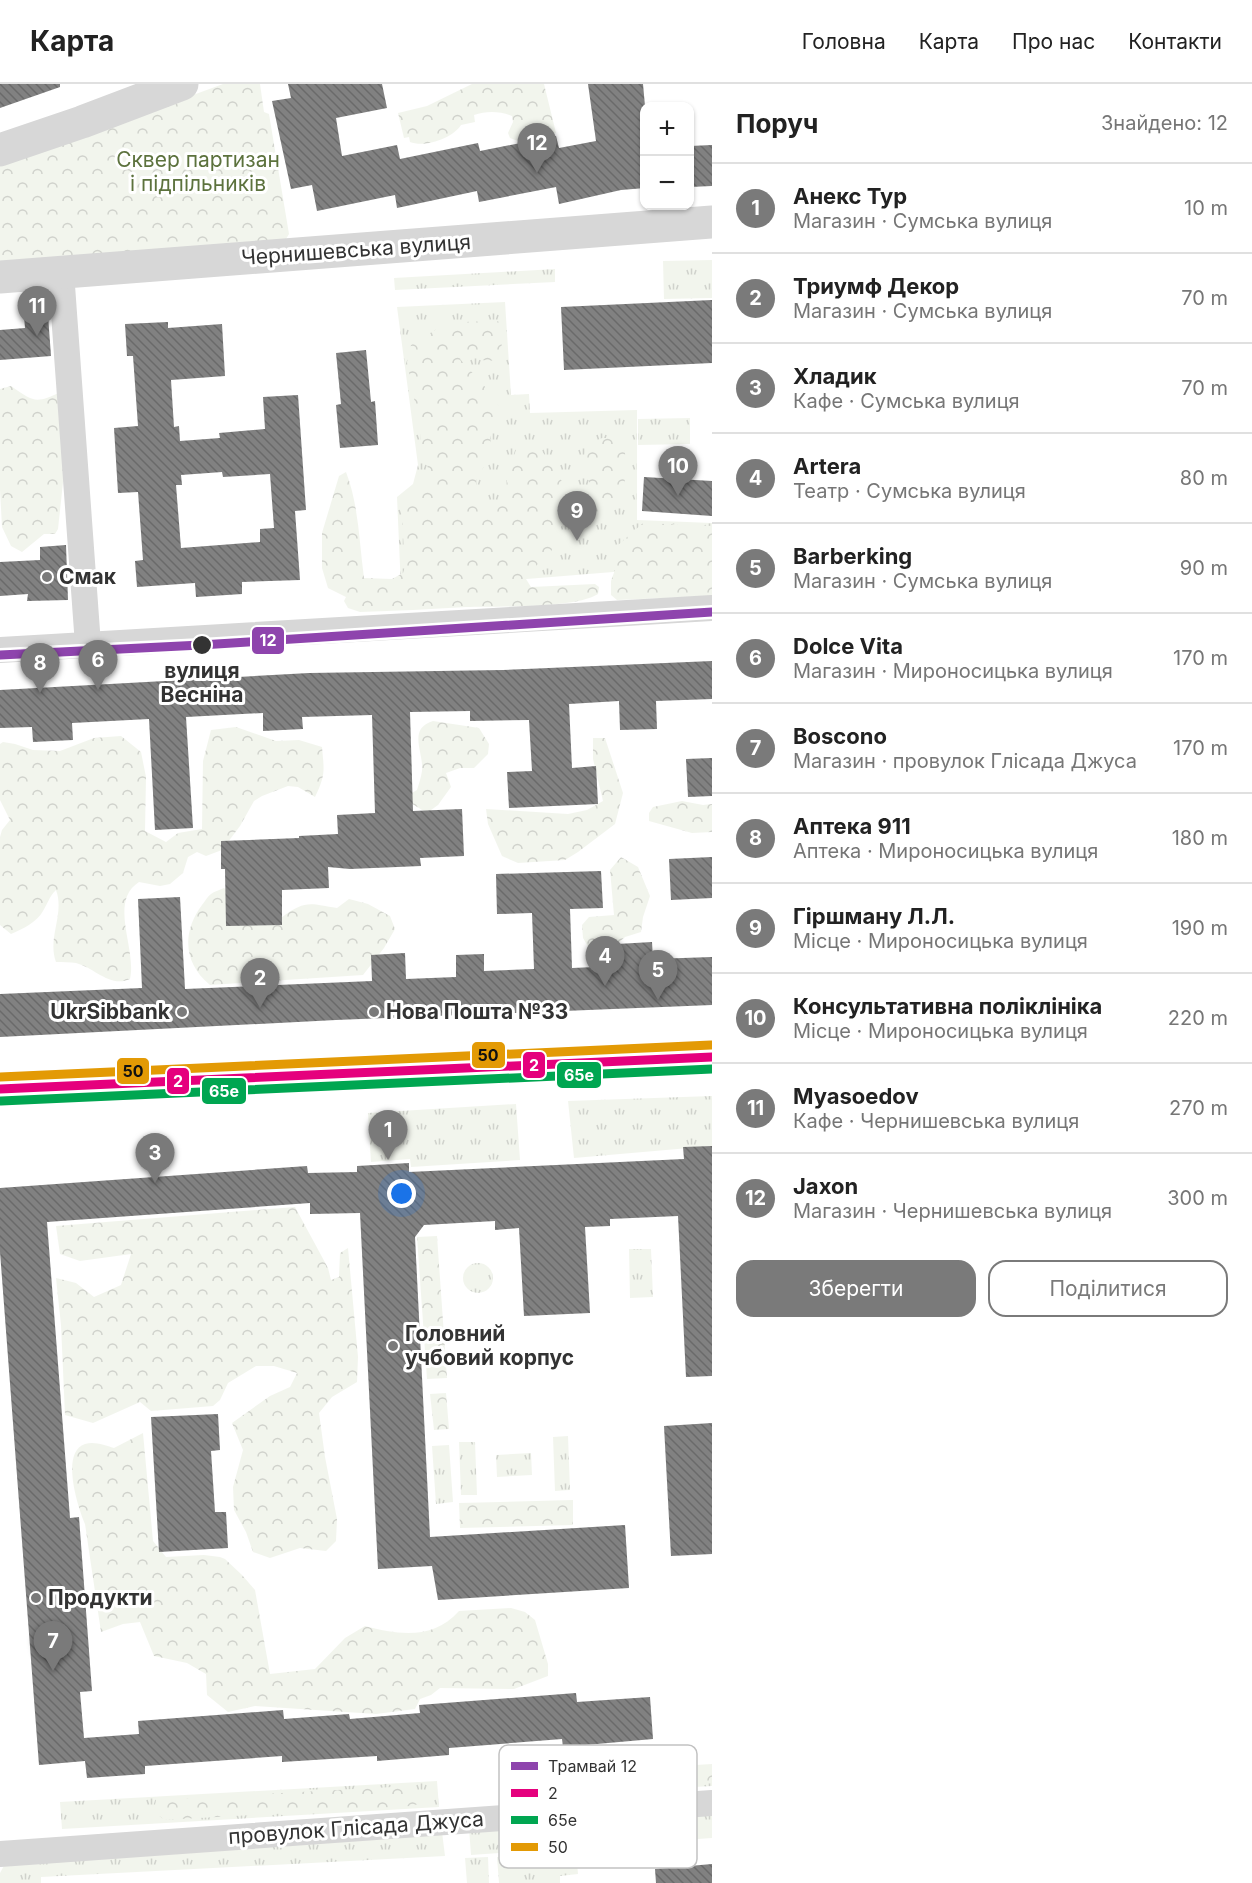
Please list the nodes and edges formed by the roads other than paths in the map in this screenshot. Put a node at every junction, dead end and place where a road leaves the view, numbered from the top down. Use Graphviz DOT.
graph roads {
  1 [pos="182,84"];
  2 [pos="0,150"];
  3 [pos="712,222"];
  4 [pos="61,272"];
  5 [pos="0,277"];
  6 [pos="712,608"];
  7 [pos="88,645"];
  8 [pos="0,650"];
  9 [pos="712,1057"];
  10 [pos="0,1089"];
  11 [pos="712,1803"];
  12 [pos="697,1804"];
  13 [pos="499,1818"];
  14 [pos="0,1854"];
  1 -- 2 [label="street"];
  3 -- 4 [label="street, Чернишевська вулиця"];
  4 -- 5 [label="street, Чернишевська вулиця"];
  4 -- 7 [label="street"];
  6 -- 7 [label="street"];
  7 -- 8 [label="street"];
  9 -- 10 [label="main road"];
  11 -- 12 [label="street, провулок Глісада Джуса"];
  13 -- 14 [label="street, провулок Глісада Джуса"];
}
